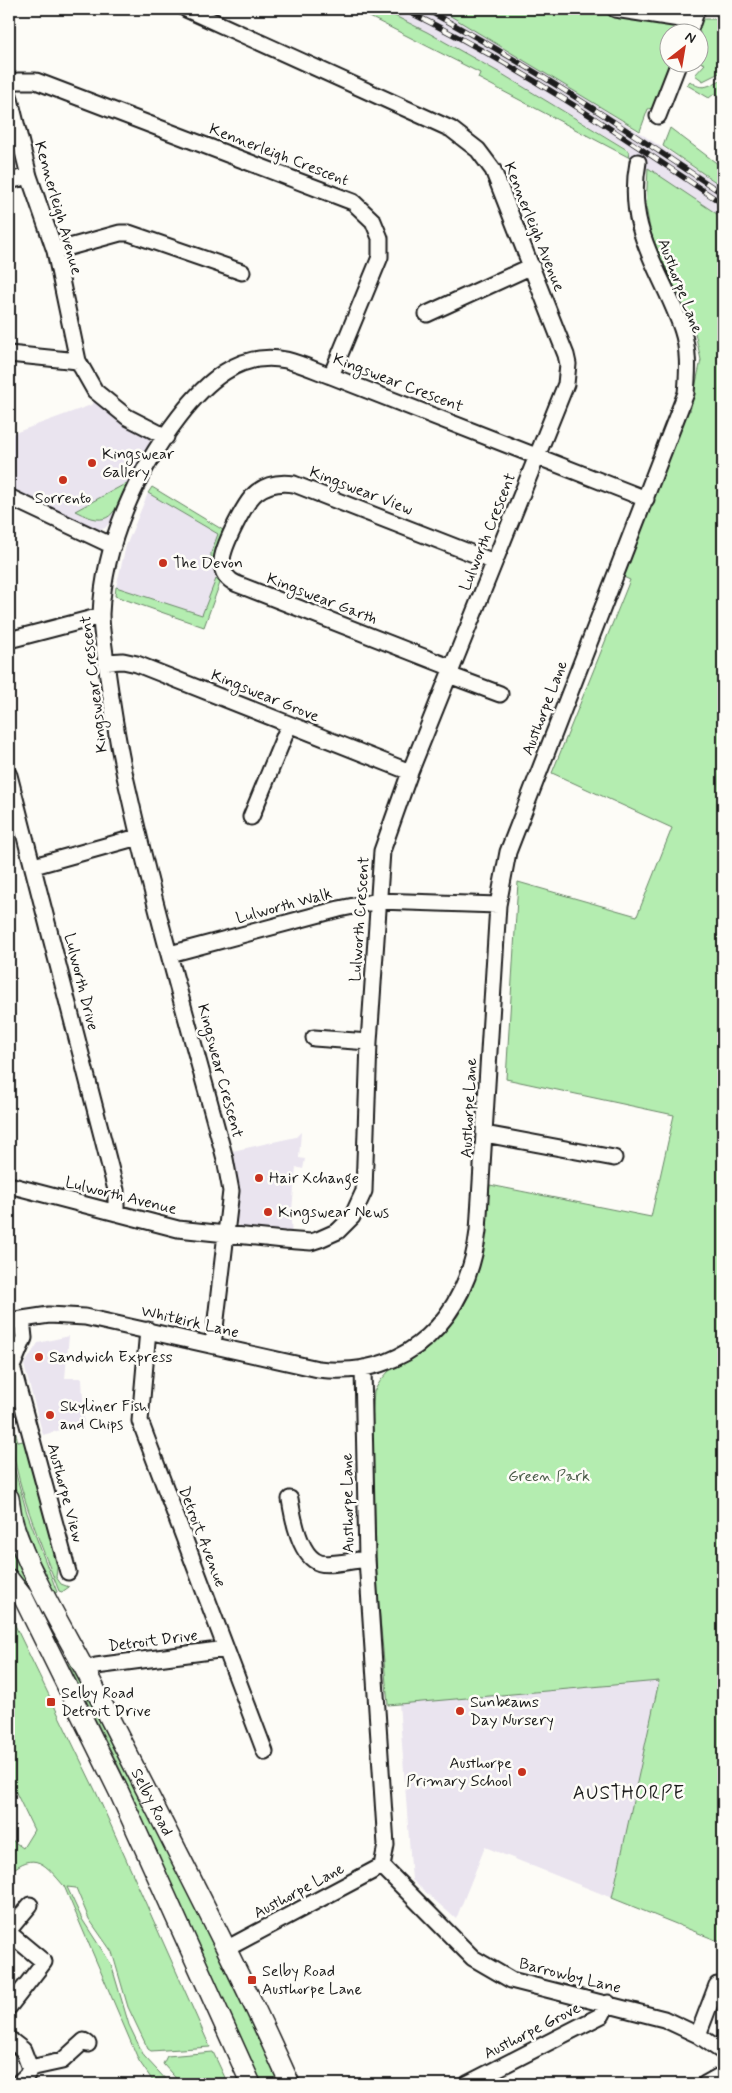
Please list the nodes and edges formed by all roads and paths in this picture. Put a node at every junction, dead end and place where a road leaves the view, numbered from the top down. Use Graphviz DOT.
graph roads {
  1 [pos="186,9"];
  2 [pos="615,9"];
  3 [pos="686,22"];
  4 [pos="675,72"];
  5 [pos="9,83"];
  6 [pos="9,95"];
  7 [pos="658,116"];
  8 [pos="638,162"];
  9 [pos="29,176"];
  10 [pos="9,181"];
  11 [pos="55,250"];
  12 [pos="532,266"];
  13 [pos="242,272"];
  14 [pos="427,314"];
  15 [pos="9,354"];
  16 [pos="78,362"];
  17 [pos="331,376"];
  18 [pos="166,437"];
  19 [pos="538,457"];
  20 [pos="9,497"];
  21 [pos="646,500"];
  22 [pos="234,532"];
  23 [pos="113,546"];
  24 [pos="494,562"];
  25 [pos="101,616"];
  26 [pos="9,640"];
  27 [pos="106,662"];
  28 [pos="451,672"];
  29 [pos="500,694"];
  30 [pos="289,725"];
  31 [pos="410,772"];
  32 [pos="9,775"];
  33 [pos="252,817"];
  34 [pos="138,837"];
  35 [pos="34,866"];
  36 [pos="378,901"];
  37 [pos="498,905"];
  38 [pos="170,954"];
  39 [pos="314,1038"];
  40 [pos="369,1042"];
  41 [pos="485,1134"];
  42 [pos="614,1158"];
  43 [pos="9,1185"];
  44 [pos="116,1213"];
  45 [pos="227,1235"];
  46 [pos="15,1320"];
  47 [pos="148,1330"];
  48 [pos="213,1345"];
  49 [pos="10,1361"];
  50 [pos="364,1368"];
  51 [pos="9,1498"];
  52 [pos="290,1499"];
  53 [pos="11,1526"];
  54 [pos="367,1559"];
  55 [pos="68,1572"];
  56 [pos="9,1579"];
  57 [pos="226,1649"];
  58 [pos="85,1670"];
  59 [pos="265,1752"];
  60 [pos="382,1866"];
  61 [pos="30,1905"];
  62 [pos="9,1932"];
  63 [pos="226,1949"];
  64 [pos="718,1985"];
  65 [pos="608,2003"];
  66 [pos="9,2007"];
  67 [pos="698,2035"];
  68 [pos="9,2039"];
  69 [pos="88,2044"];
  70 [pos="723,2052"];
  71 [pos="30,2068"];
  72 [pos="723,2074"];
  73 [pos="16,2084"];
  74 [pos="251,2084"];
  75 [pos="290,2084"];
  76 [pos="467,2084"];
  77 [pos="705,2084"];
  1 -- 12 [label="street, Kennerleigh Avenue"];
  2 -- 3 [label="street"];
  4 -- 7 [label="street"];
  5 -- 17 [label="street, Kennerleigh Crescent"];
  6 -- 9 [label="street, Kennerleigh Avenue"];
  8 -- 21 [label="street, Austhorpe Lane"];
  9 -- 10 [label="street"];
  9 -- 11 [label="street, Kennerleigh Avenue"];
  11 -- 13 [label="street"];
  11 -- 16 [label="street, Kennerleigh Avenue"];
  12 -- 14 [label="street"];
  12 -- 19 [label="street, Kennerleigh Avenue"];
  15 -- 16 [label="street"];
  16 -- 18 [label="street, Kennerleigh Avenue"];
  17 -- 18 [label="street, Kingswear Crescent"];
  17 -- 19 [label="street, Kingswear Crescent"];
  18 -- 23 [label="street, Kingswear Crescent"];
  19 -- 21 [label="street, Kingswear Crescent"];
  19 -- 24 [label="street, Lulworth Crescent"];
  20 -- 23 [label="street"];
  21 -- 37 [label="street, Austhorpe Lane"];
  22 -- 24 [label="street, Kingswear View"];
  22 -- 28 [label="street, Kingswear Garth"];
  23 -- 25 [label="street, Kingswear Crescent"];
  24 -- 28 [label="street, Lulworth Crescent"];
  25 -- 26 [label="street"];
  25 -- 27 [label="street, Kingswear Crescent"];
  27 -- 30 [label="street, Kingswear Grove"];
  27 -- 34 [label="street, Kingswear Crescent"];
  28 -- 29 [label="street, Kingswear Garth"];
  28 -- 31 [label="street, Lulworth Crescent"];
  30 -- 31 [label="street, Kingswear Grove"];
  30 -- 33 [label="street"];
  31 -- 36 [label="street, Lulworth Crescent"];
  32 -- 35 [label="street, Lulworth Drive"];
  34 -- 35 [label="street"];
  34 -- 38 [label="street, Kingswear Crescent"];
  35 -- 44 [label="street, Lulworth Drive"];
  36 -- 37 [label="street, Lulworth Walk"];
  36 -- 38 [label="street, Lulworth Walk"];
  36 -- 40 [label="street, Lulworth Crescent"];
  37 -- 41 [label="street, Austhorpe Lane"];
  38 -- 45 [label="street, Kingswear Crescent"];
  39 -- 40 [label="street"];
  40 -- 45 [label="street, Lulworth Crescent"];
  41 -- 42 [label="street"];
  41 -- 50 [label="street, Austhorpe Lane"];
  43 -- 44 [label="street, Lulworth Avenue"];
  44 -- 45 [label="street, Lulworth Avenue"];
  45 -- 48 [label="street, Kingswear Crescent"];
  46 -- 47 [label="street, Whitkirk Lane"];
  46 -- 49 [label="street, Austhorpe View"];
  47 -- 48 [label="street, Whitkirk Lane"];
  47 -- 57 [label="street, Detroit Avenue"];
  48 -- 50 [label="street, Whitkirk Lane"];
  49 -- 55 [label="street, Austhorpe View"];
  50 -- 54 [label="street, Austhorpe Lane"];
  51 -- 53 [label="main road, Selby Road"];
  52 -- 54 [label="street"];
  53 -- 58 [label="main road, Selby Road"];
  54 -- 60 [label="street, Austhorpe Lane"];
  56 -- 74 [label="main road, Selby Road"];
  57 -- 58 [label="street, Detroit Drive"];
  57 -- 59 [label="street, Detroit Avenue"];
  58 -- 63 [label="main road, Selby Road"];
  60 -- 63 [label="street, Austhorpe Lane"];
  60 -- 65 [label="street, Barrowby Lane"];
  61 -- 62 [label="street"];
  62 -- 66 [label="street"];
  63 -- 75 [label="main road, Selby Road"];
  64 -- 67 [label="street"];
  65 -- 67 [label="street, Barrowby Lane"];
  65 -- 76 [label="street, Austhorpe Grove"];
  67 -- 70 [label="street, Barrowby Lane"];
  68 -- 71 [label="street"];
  69 -- 71 [label="street"];
  71 -- 73 [label="street"];
  72 -- 77 [label="street"];
}
